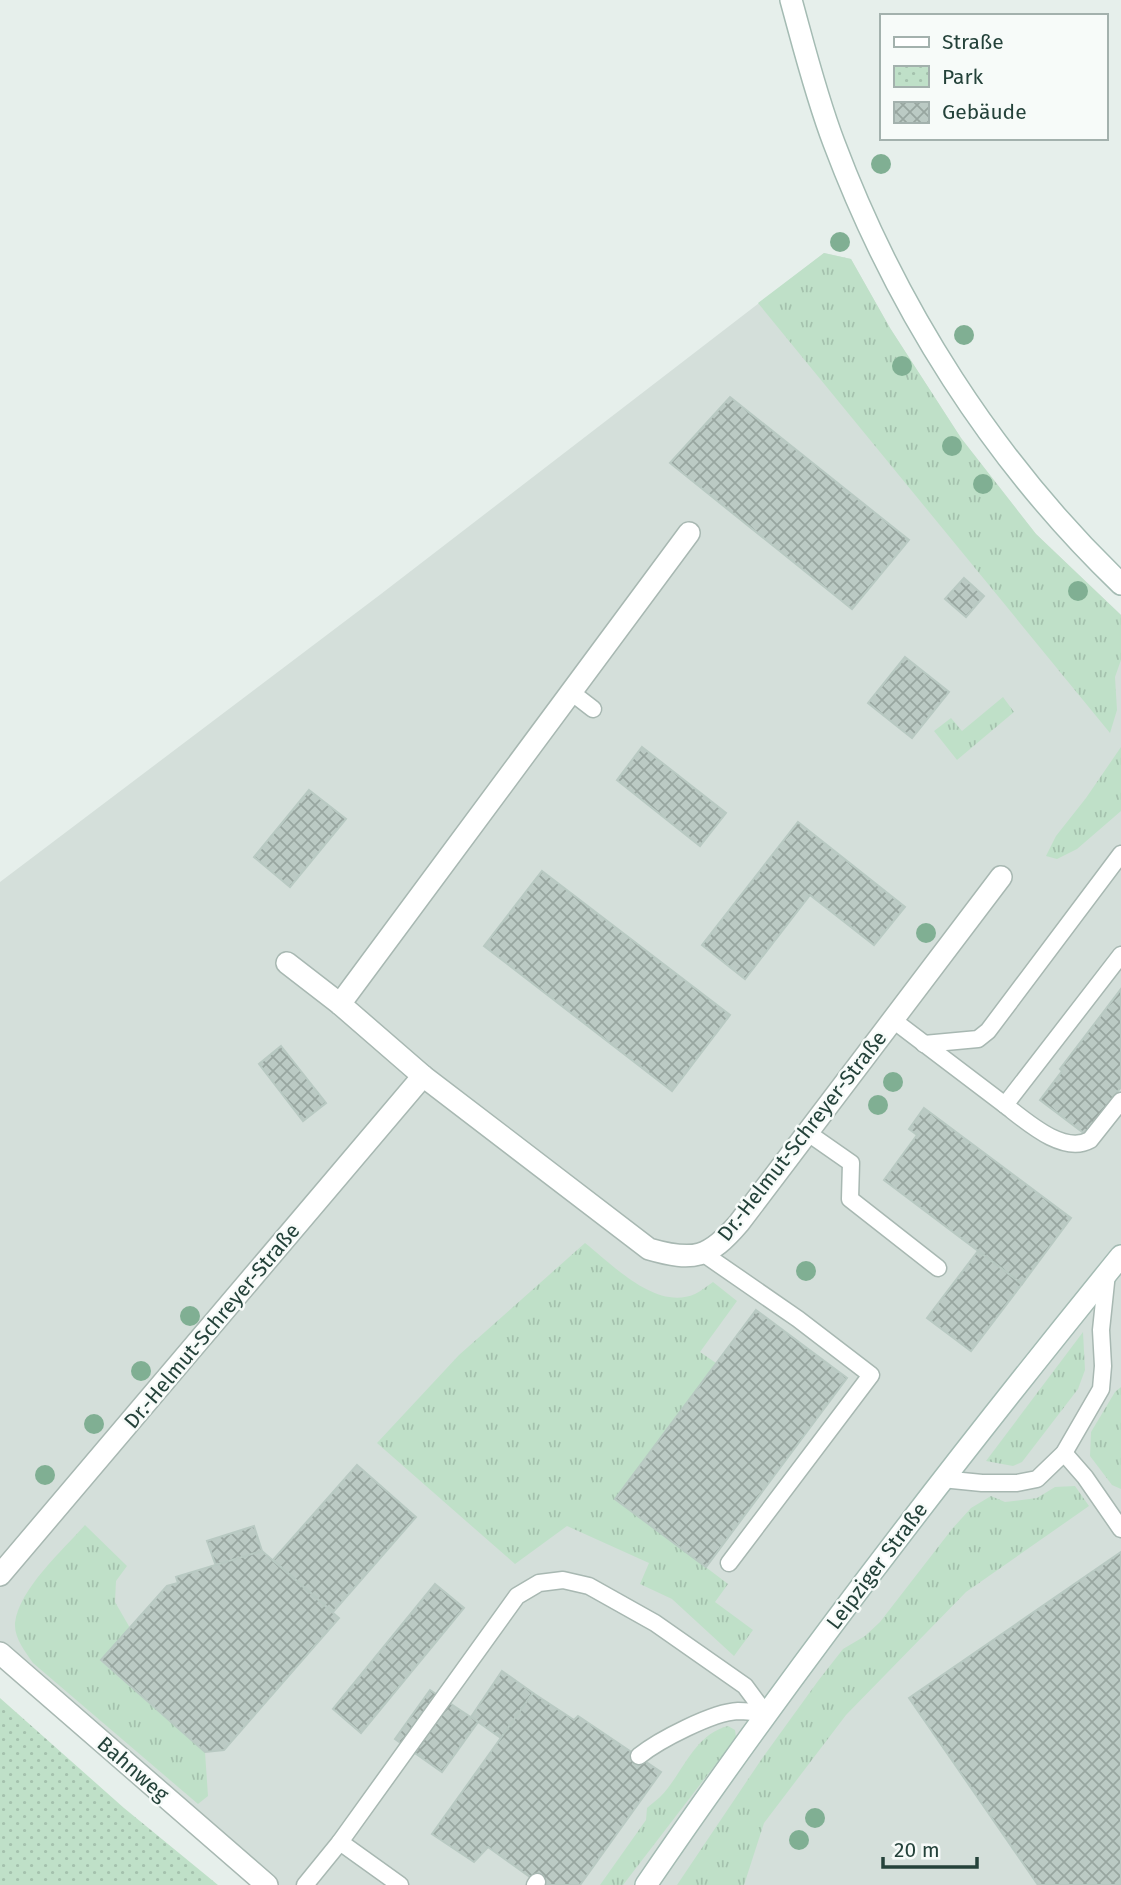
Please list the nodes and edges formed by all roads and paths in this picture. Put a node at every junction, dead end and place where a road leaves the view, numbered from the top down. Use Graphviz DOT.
graph roads {
  1 [pos="792,0"];
  2 [pos="689,533"];
  3 [pos="1121,584"];
  4 [pos="572,692"];
  5 [pos="593,709"];
  6 [pos="1121,854"];
  7 [pos="1001,877"];
  8 [pos="1121,955"];
  9 [pos="287,963"];
  10 [pos="340,1004"];
  11 [pos="893,1020"];
  12 [pos="924,1044"];
  13 [pos="423,1076"];
  14 [pos="1121,1101"];
  15 [pos="1005,1105"];
  16 [pos="808,1133"];
  17 [pos="704,1254"];
  18 [pos="1121,1256"];
  19 [pos="938,1268"];
  20 [pos="1107,1273"];
  21 [pos="1064,1453"];
  22 [pos="943,1479"];
  23 [pos="1121,1529"];
  24 [pos="729,1563"];
  25 [pos="0,1575"];
  26 [pos="0,1653"];
  27 [pos="765,1713"];
  28 [pos="639,1756"];
  29 [pos="340,1842"];
  30 [pos="267,1885"];
  31 [pos="305,1885"];
  32 [pos="400,1885"];
  33 [pos="646,1885"];
  1 -- 3 [label="street"];
  2 -- 4 [label="street"];
  4 -- 5 [label="lane"];
  4 -- 10 [label="street"];
  6 -- 12 [label="lane"];
  7 -- 11 [label="street, Dr.-Helmut-Schreyer-Straße"];
  8 -- 15 [label="lane"];
  9 -- 10 [label="street, Dr.-Helmut-Schreyer-Straße"];
  10 -- 13 [label="street, Dr.-Helmut-Schreyer-Straße"];
  11 -- 12 [label="lane"];
  11 -- 16 [label="street, Dr.-Helmut-Schreyer-Straße"];
  12 -- 15 [label="lane"];
  13 -- 17 [label="street, Dr.-Helmut-Schreyer-Straße"];
  13 -- 25 [label="street, Dr.-Helmut-Schreyer-Straße"];
  14 -- 15 [label="lane"];
  16 -- 17 [label="street, Dr.-Helmut-Schreyer-Straße"];
  16 -- 19 [label="lane"];
  17 -- 24 [label="lane"];
  18 -- 20 [label="street, Leipziger Straße"];
  20 -- 21 [label="lane"];
  20 -- 22 [label="street, Leipziger Straße"];
  21 -- 22 [label="lane"];
  21 -- 23 [label="lane"];
  22 -- 27 [label="street, Leipziger Straße"];
  26 -- 30 [label="street, Bahnweg"];
  27 -- 28 [label="lane"];
  27 -- 29 [label="lane"];
  27 -- 33 [label="street, Leipziger Straße"];
  29 -- 31 [label="lane"];
  29 -- 32 [label="lane"];
}
